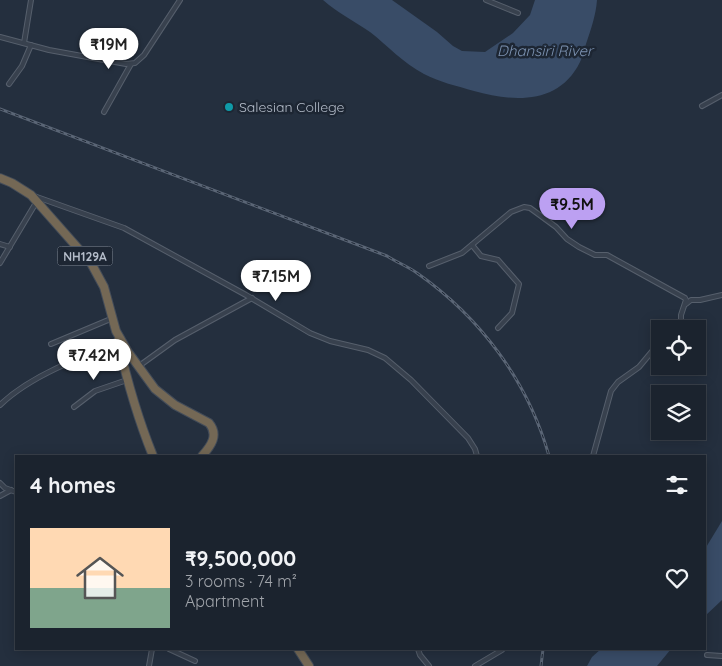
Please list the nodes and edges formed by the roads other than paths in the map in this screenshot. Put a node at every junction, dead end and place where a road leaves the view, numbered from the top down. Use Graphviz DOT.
graph roads {
  1 [pos="31,0"];
  2 [pos="180,0"];
  3 [pos="486,0"];
  4 [pos="518,13"];
  5 [pos="0,37"];
  6 [pos="24,43"];
  7 [pos="32,45"];
  8 [pos="131,64"];
  9 [pos="9,84"];
  10 [pos="722,95"];
  11 [pos="702,106"];
  12 [pos="104,112"];
  13 [pos="0,178"];
  14 [pos="34,198"];
  15 [pos="0,244"];
  16 [pos="472,245"];
  17 [pos="10,247"];
  18 [pos="0,263"];
  19 [pos="429,266"];
  20 [pos="722,295"];
  21 [pos="252,298"];
  22 [pos="684,305"];
  23 [pos="112,318"];
  24 [pos="680,320"];
  25 [pos="498,328"];
  26 [pos="116,331"];
  27 [pos="51,344"];
  28 [pos="120,349"];
  29 [pos="651,352"];
  30 [pos="139,366"];
  31 [pos="127,380"];
  32 [pos="0,406"];
  33 [pos="74,407"];
  34 [pos="153,455"];
  35 [pos="203,455"];
  36 [pos="477,455"];
  37 [pos="594,455"];
  38 [pos="0,483"];
  39 [pos="11,490"];
  40 [pos="15,492"];
  41 [pos="0,496"];
  42 [pos="152,650"];
  43 [pos="171,650"];
  44 [pos="299,650"];
  45 [pos="418,650"];
  46 [pos="502,650"];
  47 [pos="707,655"];
  48 [pos="722,656"];
  49 [pos="195,661"];
  50 [pos="149,666"];
  51 [pos="309,666"];
  52 [pos="429,666"];
  53 [pos="476,666"];
  1 -- 6 [label="street"];
  2 -- 8 [label="street"];
  3 -- 4 [label="street"];
  5 -- 6 [label="street"];
  6 -- 7 [label="street"];
  7 -- 8 [label="street"];
  7 -- 9 [label="street"];
  8 -- 12 [label="street"];
  10 -- 11 [label="street"];
  13 -- 14 [label="highway, NH129A"];
  14 -- 17 [label="street"];
  14 -- 21 [label="street"];
  14 -- 23 [label="highway, NH129A"];
  15 -- 17 [label="street"];
  16 -- 19 [label="street"];
  16 -- 22 [label="street"];
  16 -- 25 [label="street"];
  17 -- 18 [label="street"];
  20 -- 22 [label="street"];
  21 -- 30 [label="street"];
  21 -- 36 [label="street"];
  22 -- 24 [label="street"];
  23 -- 26 [label="highway, NH129A"];
  23 -- 27 [label="street"];
  26 -- 28 [label="highway, NH129A"];
  26 -- 30 [label="highway, NH129A"];
  28 -- 31 [label="highway, NH129A"];
  28 -- 32 [label="street"];
  29 -- 37 [label="street"];
  30 -- 35 [label="highway, NH129A"];
  31 -- 33 [label="street"];
  31 -- 34 [label="highway, NH129A"];
  38 -- 39 [label="street"];
  39 -- 40 [label="street"];
  39 -- 41 [label="street"];
  42 -- 50 [label="street"];
  43 -- 49 [label="street"];
  44 -- 51 [label="highway"];
  45 -- 52 [label="street"];
  46 -- 53 [label="street"];
  47 -- 48 [label="street"];
}
